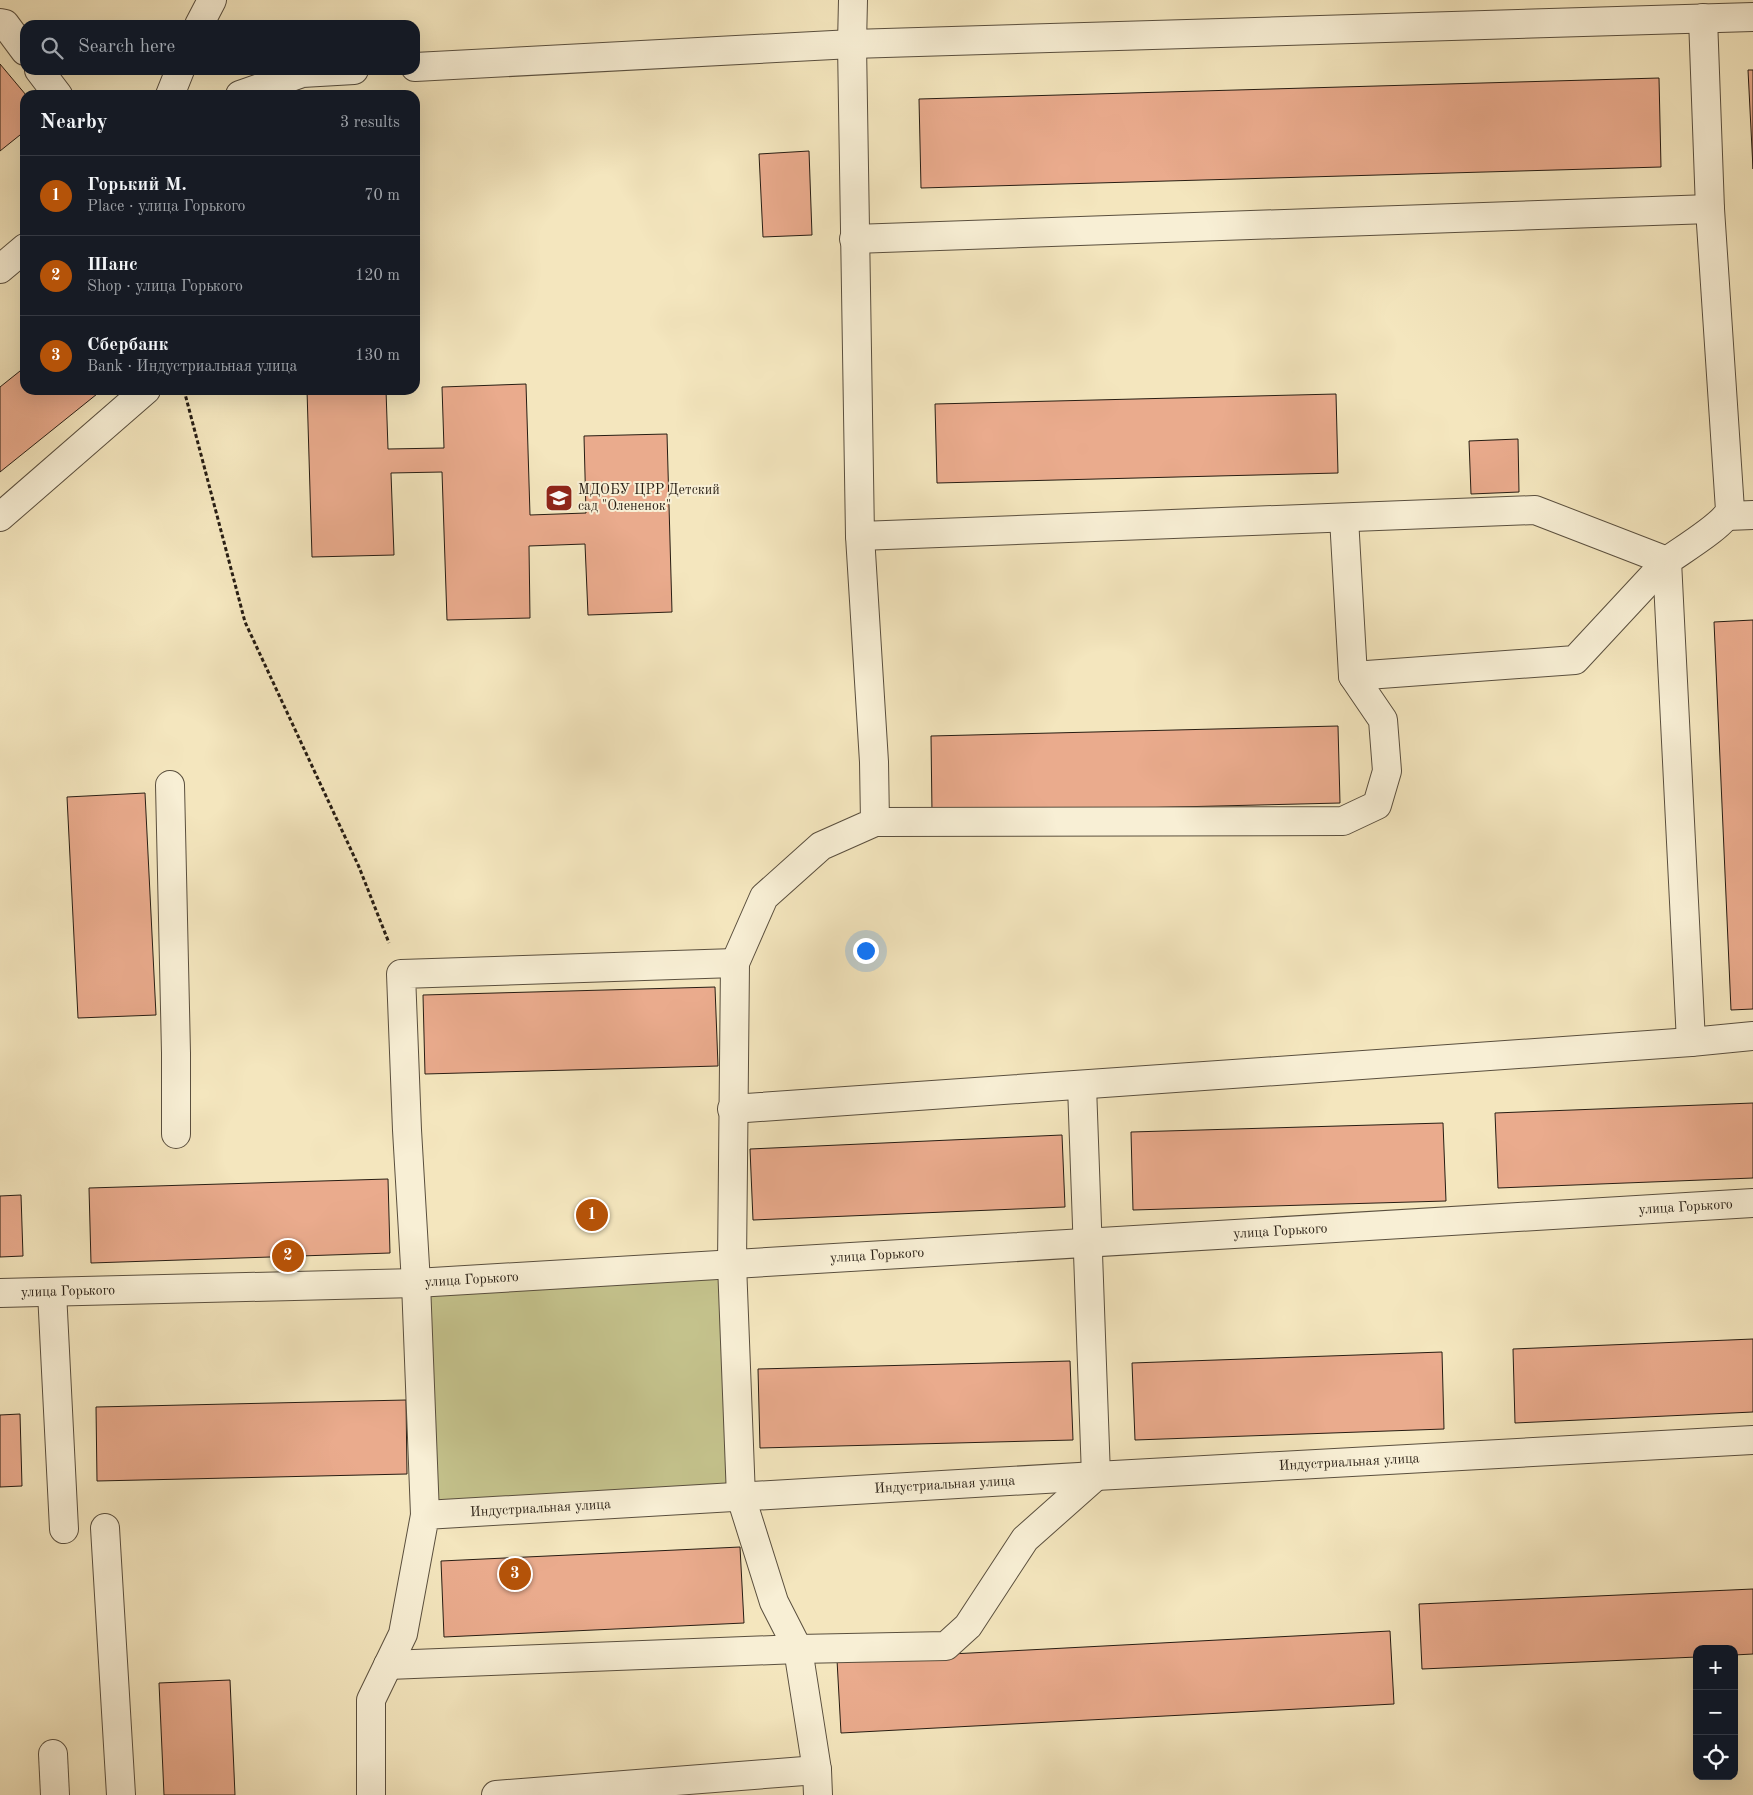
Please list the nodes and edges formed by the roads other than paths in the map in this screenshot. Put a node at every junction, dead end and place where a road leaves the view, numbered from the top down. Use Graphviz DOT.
graph roads {
  1 [pos="212,0"];
  2 [pos="853,0"];
  3 [pos="1753,17"];
  4 [pos="1703,18"];
  5 [pos="202,20"];
  6 [pos="0,23"];
  7 [pos="20,44"];
  8 [pos="852,44"];
  9 [pos="420,67"];
  10 [pos="43,75"];
  11 [pos="178,75"];
  12 [pos="296,75"];
  13 [pos="54,90"];
  14 [pos="172,90"];
  15 [pos="254,90"];
  16 [pos="1710,209"];
  17 [pos="854,239"];
  18 [pos="20,252"];
  19 [pos="0,269"];
  20 [pos="140,395"];
  21 [pos="1740,515"];
  22 [pos="0,517"];
  23 [pos="1344,518"];
  24 [pos="860,536"];
  25 [pos="1667,561"];
  26 [pos="1353,676"];
  27 [pos="170,785"];
  28 [pos="875,822"];
  29 [pos="735,963"];
  30 [pos="1753,1036"];
  31 [pos="1691,1042"];
  32 [pos="1082,1086"];
  33 [pos="732,1109"];
  34 [pos="176,1134"];
  35 [pos="1753,1203"];
  36 [pos="1087,1243"];
  37 [pos="732,1264"];
  38 [pos="416,1283"];
  39 [pos="52,1292"];
  40 [pos="0,1294"];
  41 [pos="1753,1440"];
  42 [pos="1096,1476"];
  43 [pos="741,1497"];
  44 [pos="425,1516"];
  45 [pos="105,1528"];
  46 [pos="64,1529"];
  47 [pos="798,1649"];
  48 [pos="388,1665"];
  49 [pos="53,1754"];
  50 [pos="818,1782"];
  51 [pos="55,1795"];
  52 [pos="121,1795"];
  53 [pos="371,1795"];
  54 [pos="496,1795"];
  1 -- 5 [label="street"];
  2 -- 8 [label="street"];
  3 -- 4 [label="street"];
  4 -- 8 [label="street"];
  4 -- 16 [label="street"];
  6 -- 7 [label="street"];
  8 -- 9 [label="street"];
  8 -- 17 [label="street"];
  10 -- 13 [label="street"];
  11 -- 14 [label="street"];
  12 -- 15 [label="street"];
  16 -- 17 [label="street"];
  16 -- 21 [label="street"];
  17 -- 24 [label="street"];
  18 -- 19 [label="street"];
  20 -- 22 [label="street"];
  21 -- 25 [label="street"];
  23 -- 24 [label="street"];
  23 -- 25 [label="street"];
  23 -- 26 [label="street"];
  24 -- 28 [label="street"];
  25 -- 26 [label="street"];
  25 -- 31 [label="street"];
  26 -- 28 [label="street"];
  27 -- 34 [label="street"];
  28 -- 29 [label="street"];
  29 -- 33 [label="street"];
  29 -- 38 [label="street"];
  30 -- 31 [label="street"];
  31 -- 32 [label="street"];
  32 -- 33 [label="street"];
  32 -- 36 [label="street"];
  33 -- 37 [label="street"];
  35 -- 36 [label="street, улица Горького"];
  36 -- 37 [label="street, улица Горького"];
  36 -- 42 [label="street"];
  37 -- 38 [label="street, улица Горького"];
  37 -- 43 [label="street"];
  38 -- 39 [label="street, улица Горького"];
  38 -- 44 [label="street"];
  39 -- 40 [label="street, улица Горького"];
  39 -- 46 [label="street"];
  41 -- 42 [label="street, Индустриальная улица"];
  42 -- 43 [label="street, Индустриальная улица"];
  42 -- 47 [label="street"];
  43 -- 44 [label="street, Индустриальная улица"];
  43 -- 47 [label="street"];
  44 -- 48 [label="street"];
  45 -- 52 [label="street"];
  47 -- 48 [label="street"];
  47 -- 50 [label="street"];
  48 -- 53 [label="street"];
  49 -- 51 [label="street"];
  50 -- 54 [label="street"];
}
